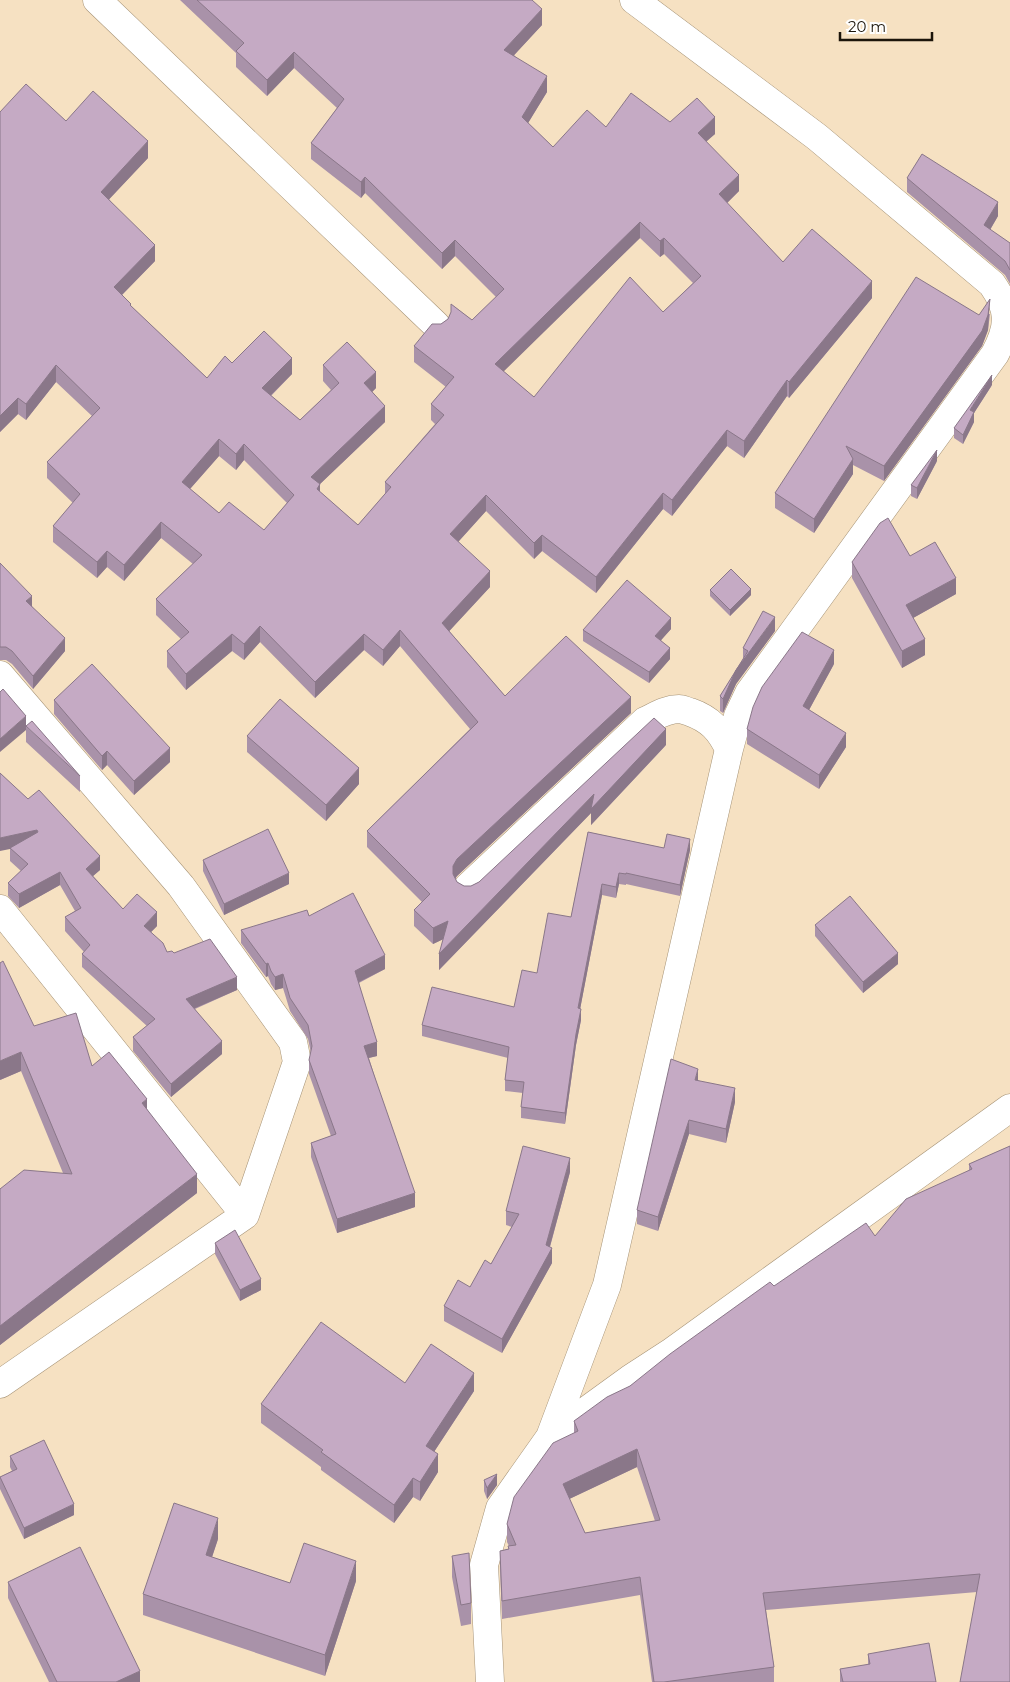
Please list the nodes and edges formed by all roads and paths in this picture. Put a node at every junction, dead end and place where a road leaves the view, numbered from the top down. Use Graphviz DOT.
graph roads {
  1 [pos="96,0"];
  2 [pos="634,0"];
  3 [pos="436,325"];
  4 [pos="0,675"];
  5 [pos="728,749"];
  6 [pos="468,887"];
  7 [pos="0,909"];
  8 [pos="1010,1108"];
  9 [pos="245,1215"];
  10 [pos="0,1384"];
  11 [pos="550,1437"];
  12 [pos="490,1682"];
  1 -- 3 [label="street"];
  2 -- 5 [label="street"];
  4 -- 9 [label="street"];
  5 -- 6 [label="street"];
  5 -- 11 [label="street"];
  7 -- 9 [label="street"];
  8 -- 11 [label="street"];
  9 -- 10 [label="street"];
  11 -- 12 [label="street"];
}
